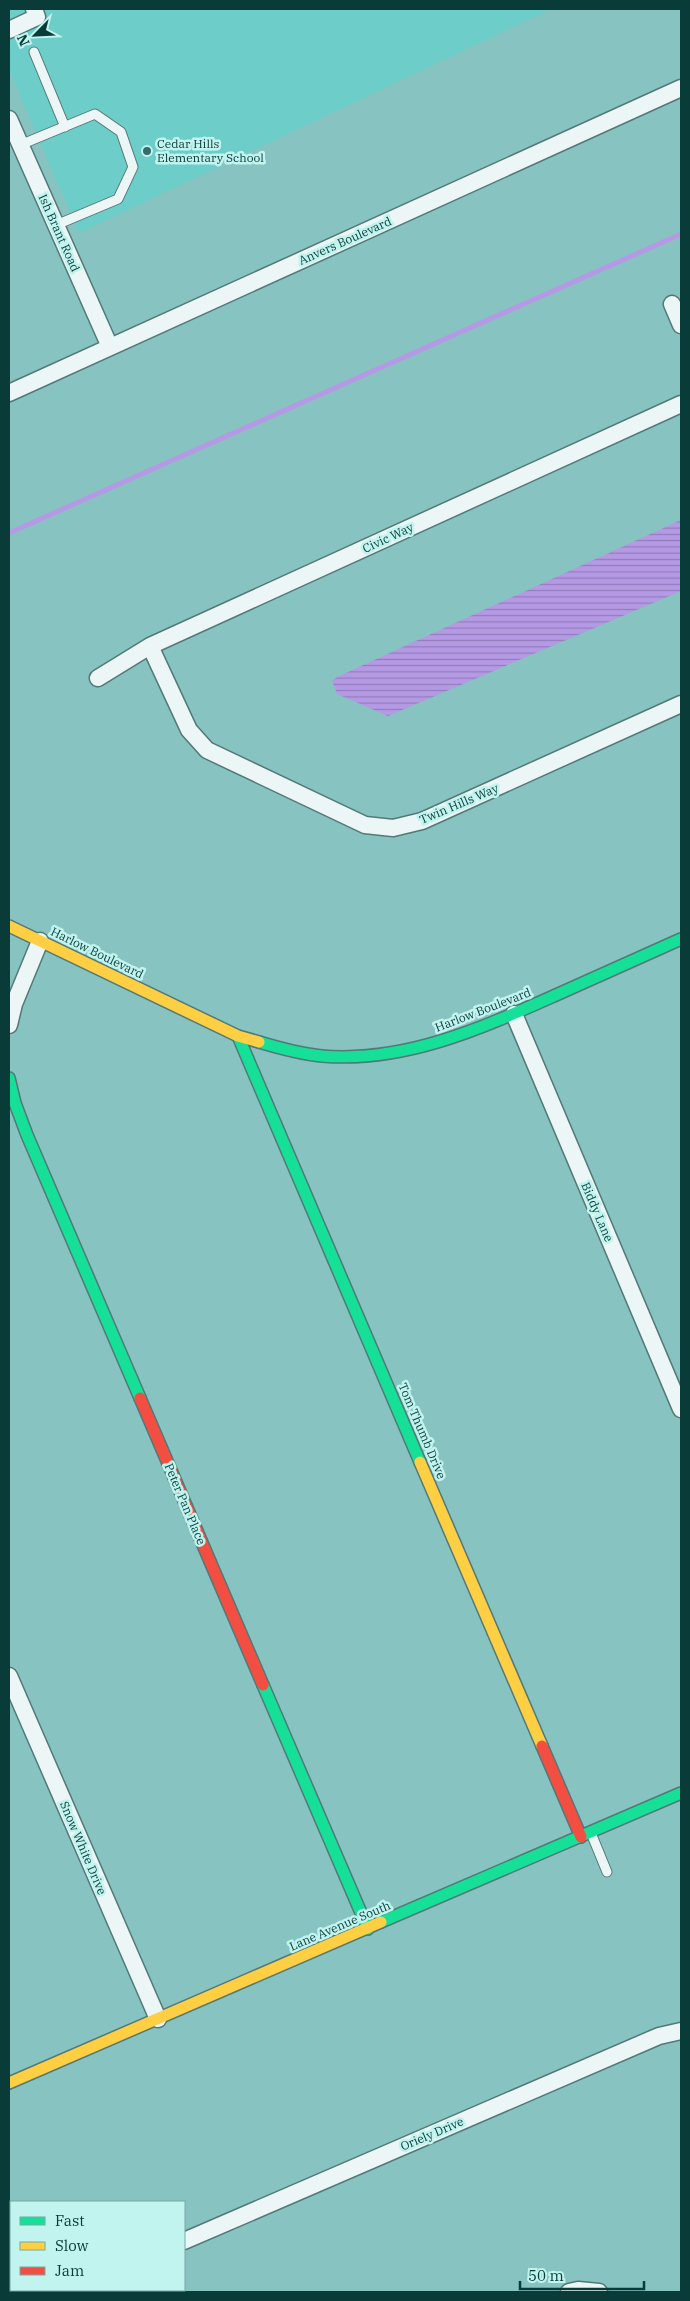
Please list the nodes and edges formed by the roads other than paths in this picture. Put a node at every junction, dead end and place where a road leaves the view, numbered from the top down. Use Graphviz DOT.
graph roads {
  1 [pos="34,9"];
  2 [pos="9,30"];
  3 [pos="34,52"];
  4 [pos="681,88"];
  5 [pos="9,119"];
  6 [pos="65,127"];
  7 [pos="14,148"];
  8 [pos="56,225"];
  9 [pos="672,304"];
  10 [pos="681,325"];
  11 [pos="110,348"];
  12 [pos="9,394"];
  13 [pos="681,404"];
  14 [pos="150,646"];
  15 [pos="98,678"];
  16 [pos="681,704"];
  17 [pos="9,926"];
  18 [pos="681,938"];
  19 [pos="40,941"];
  20 [pos="514,1014"];
  21 [pos="9,1025"];
  22 [pos="238,1036"];
  23 [pos="9,1078"];
  24 [pos="681,1409"];
  25 [pos="9,1676"];
  26 [pos="681,1793"];
  27 [pos="586,1834"];
  28 [pos="608,1872"];
  29 [pos="368,1928"];
  30 [pos="158,2019"];
  31 [pos="681,2031"];
  32 [pos="9,2083"];
  33 [pos="185,2241"];
  34 [pos="574,2291"];
  35 [pos="599,2292"];
  1 -- 2 [label="street"];
  3 -- 6 [label="lane"];
  4 -- 11 [label="street, Anvers Boulevard"];
  5 -- 7 [label="street, Ish Brant Road"];
  6 -- 7 [label="lane"];
  6 -- 8 [label="lane"];
  7 -- 8 [label="street, Ish Brant Road"];
  8 -- 11 [label="street, Ish Brant Road"];
  9 -- 10 [label="street"];
  11 -- 12 [label="street, Anvers Boulevard"];
  13 -- 14 [label="street, Civic Way"];
  14 -- 15 [label="street, Civic Way"];
  14 -- 16 [label="street, Twin Hills Way"];
  17 -- 19 [label="street, Harlow Boulevard"];
  18 -- 20 [label="street, Harlow Boulevard"];
  19 -- 21 [label="street"];
  19 -- 22 [label="street, Harlow Boulevard"];
  20 -- 22 [label="street, Harlow Boulevard"];
  20 -- 24 [label="street, Biddy Lane"];
  22 -- 27 [label="street, Tom Thumb Drive"];
  23 -- 29 [label="street, Peter Pan Place"];
  25 -- 30 [label="street, Snow White Drive"];
  26 -- 27 [label="street, Lane Avenue South"];
  27 -- 28 [label="lane"];
  27 -- 29 [label="street, Lane Avenue South"];
  29 -- 30 [label="street, Lane Avenue South"];
  30 -- 32 [label="street, Lane Avenue South"];
  31 -- 33 [label="street, Oriely Drive"];
  34 -- 35 [label="street"];
}
